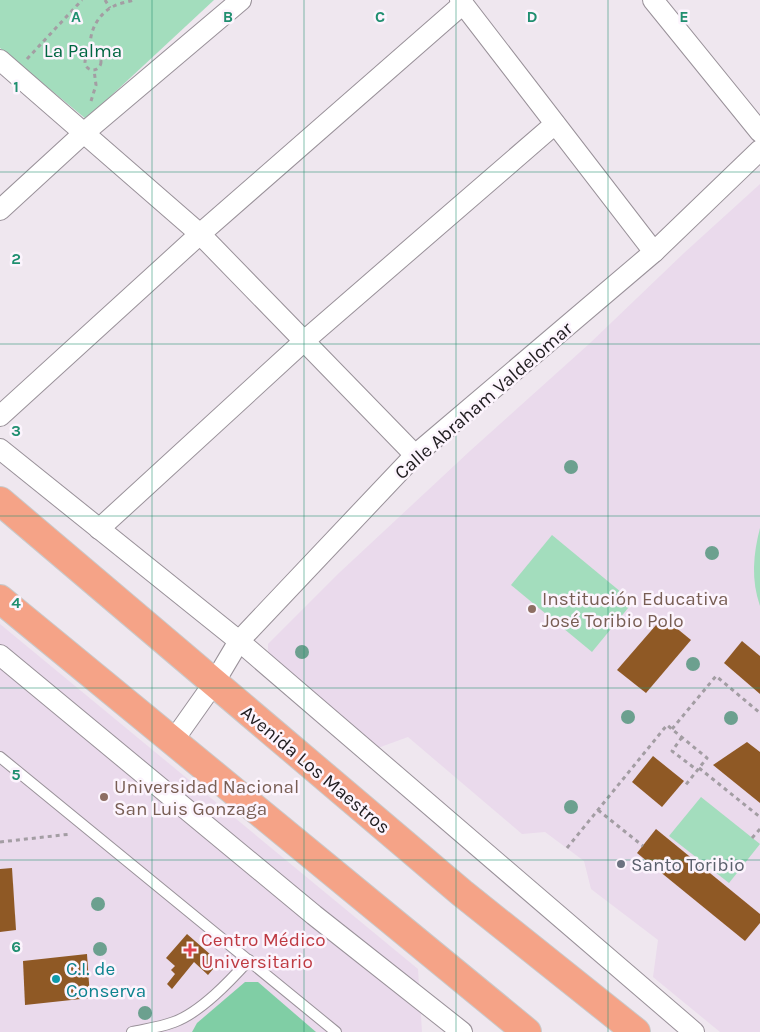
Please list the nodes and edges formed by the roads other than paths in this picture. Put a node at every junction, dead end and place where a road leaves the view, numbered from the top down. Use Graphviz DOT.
graph roads {
  1 [pos="241,0"];
  2 [pos="653,0"];
  3 [pos="461,2"];
  4 [pos="0,60"];
  5 [pos="555,124"];
  6 [pos="85,132"];
  7 [pos="760,132"];
  8 [pos="760,150"];
  9 [pos="0,210"];
  10 [pos="200,234"];
  11 [pos="654,252"];
  12 [pos="304,342"];
  13 [pos="0,416"];
  14 [pos="0,449"];
  15 [pos="415,455"];
  16 [pos="0,501"];
  17 [pos="99,529"];
  18 [pos="0,599"];
  19 [pos="240,641"];
  20 [pos="0,655"];
  21 [pos="214,683"];
  22 [pos="173,741"];
  23 [pos="0,757"];
  24 [pos="249,960"];
  25 [pos="174,1027"];
  26 [pos="132,1032"];
  27 [pos="336,1032"];
  28 [pos="462,1032"];
  29 [pos="527,1032"];
  30 [pos="636,1032"];
  31 [pos="694,1032"];
  1 -- 6 [label="street"];
  2 -- 7 [label="street"];
  3 -- 5 [label="street"];
  3 -- 10 [label="street"];
  4 -- 6 [label="street"];
  5 -- 11 [label="street"];
  5 -- 12 [label="street"];
  6 -- 9 [label="street"];
  6 -- 10 [label="street"];
  8 -- 11 [label="street, Calle Abraham Valdelomar"];
  10 -- 12 [label="street"];
  10 -- 13 [label="street"];
  11 -- 15 [label="street, Calle Abraham Valdelomar"];
  12 -- 15 [label="street"];
  12 -- 17 [label="street"];
  14 -- 17 [label="street"];
  15 -- 19 [label="street, Calle Abraham Valdelomar"];
  16 -- 21 [label="highway, Avenida Los Maestros"];
  17 -- 19 [label="street"];
  18 -- 22 [label="highway"];
  19 -- 21 [label="street, Calle Abraham Valdelomar"];
  19 -- 31 [label="street"];
  20 -- 28 [label="street"];
  21 -- 22 [label="street, Calle Abraham Valdelomar"];
  21 -- 30 [label="highway, Avenida Los Maestros"];
  22 -- 29 [label="highway"];
  23 -- 24 [label="lane"];
  24 -- 25 [label="lane"];
  24 -- 27 [label="lane"];
  25 -- 26 [label="lane"];
}
